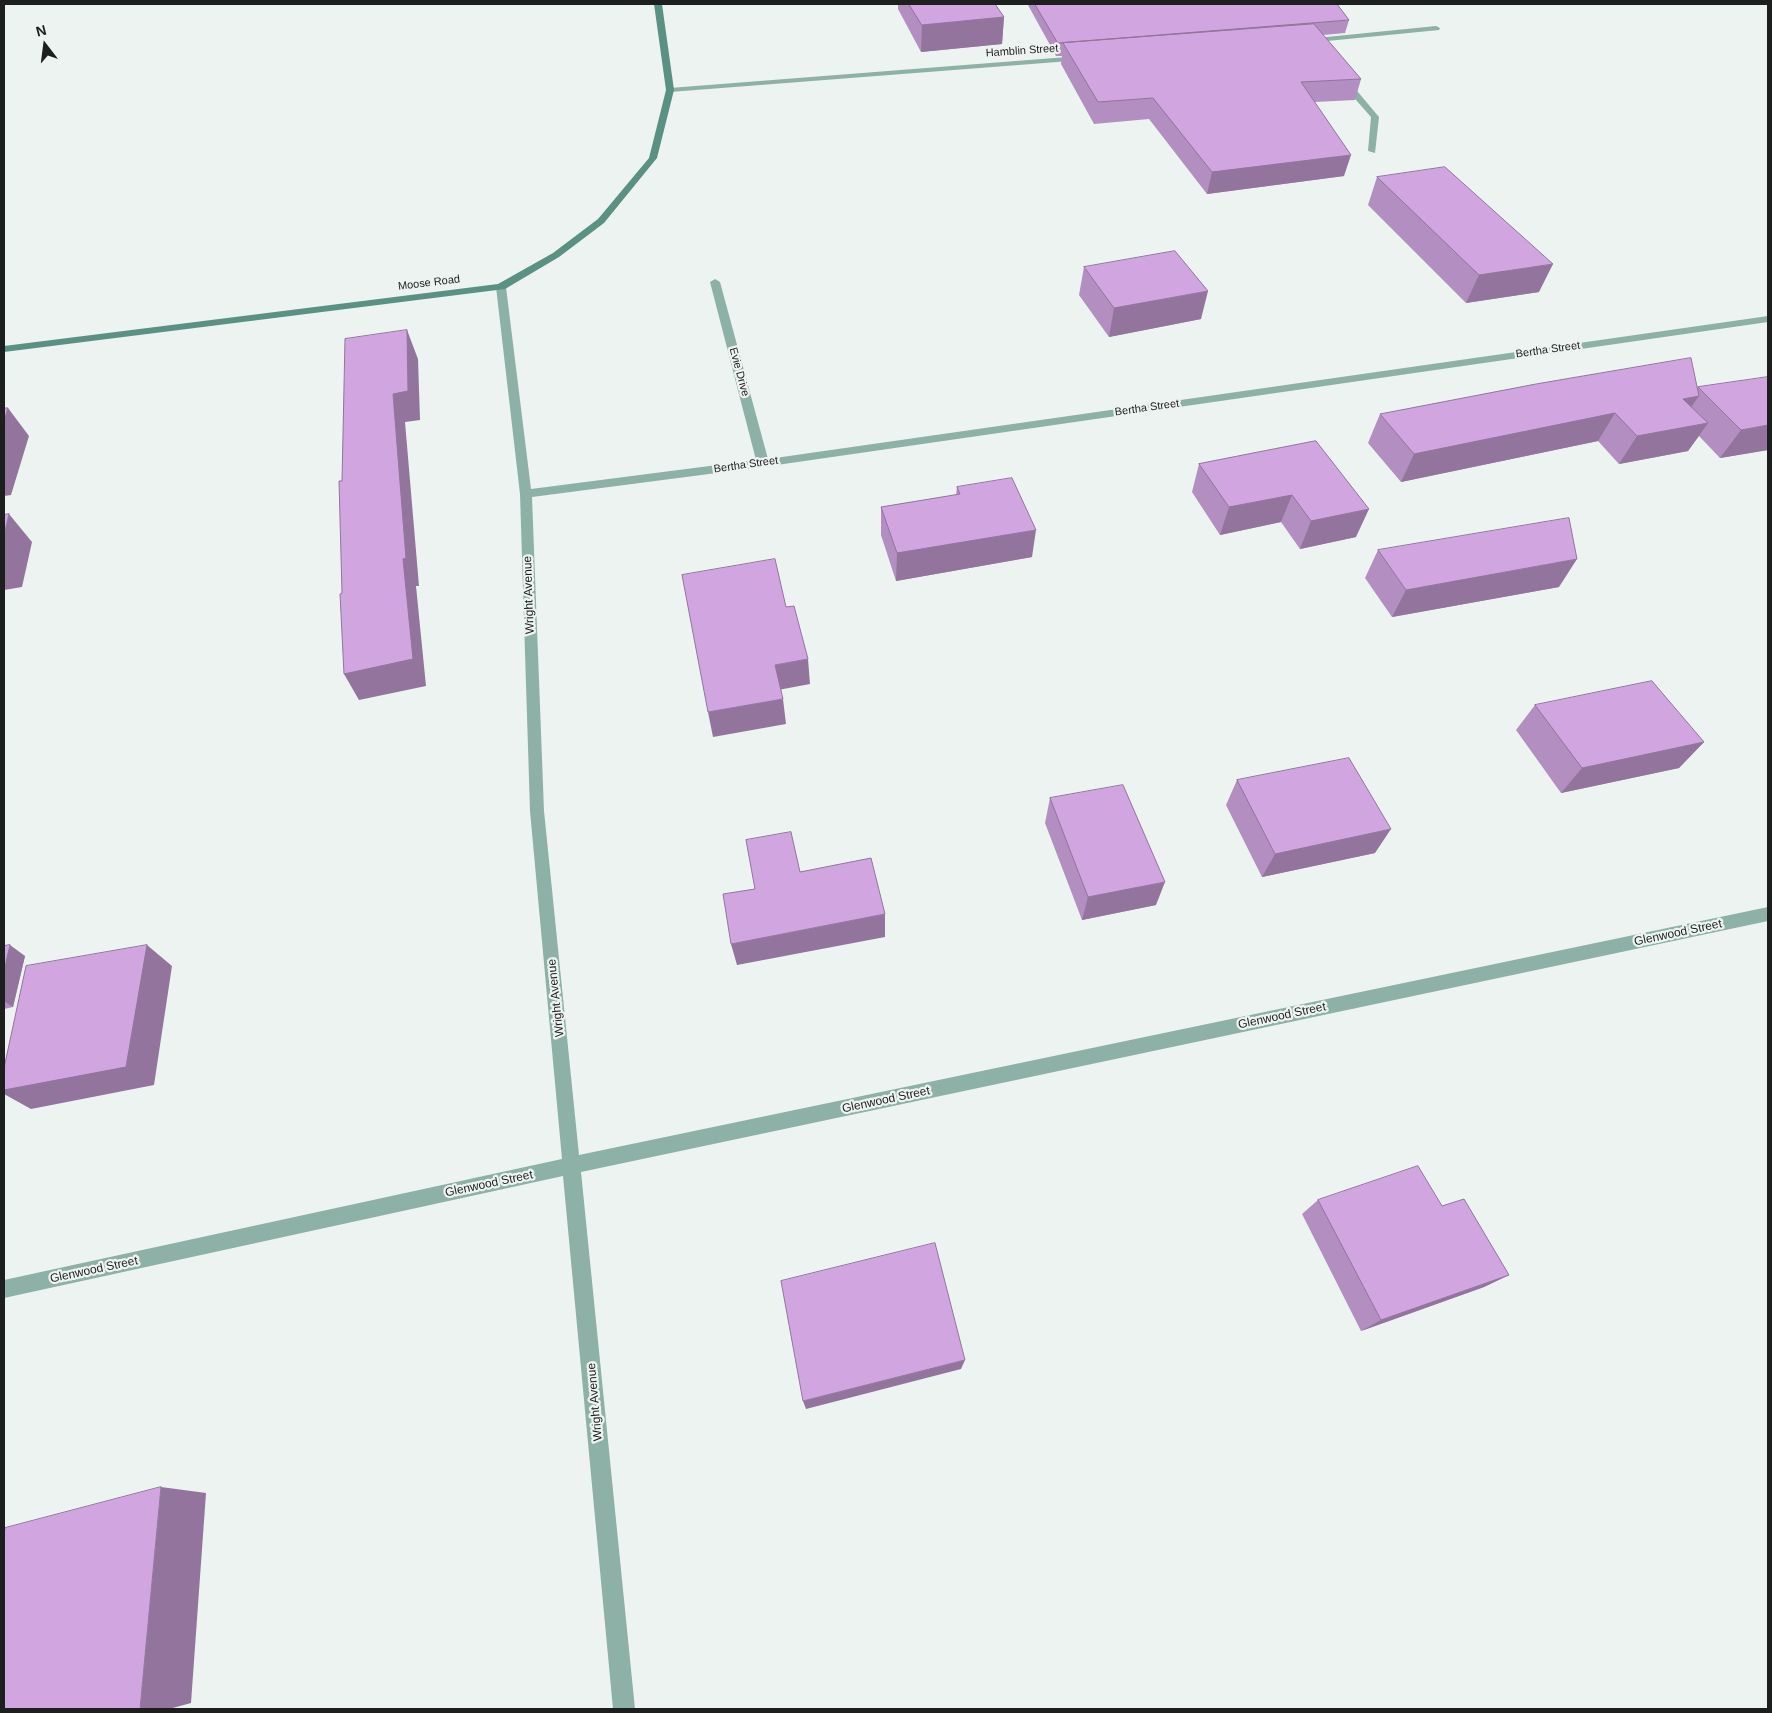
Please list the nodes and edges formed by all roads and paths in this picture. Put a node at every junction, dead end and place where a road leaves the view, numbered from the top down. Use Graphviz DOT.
graph roads {
  1 [pos="658,4"];
  2 [pos="1436,28"];
  3 [pos="1311,40"];
  4 [pos="1301,41"];
  5 [pos="1317,48"];
  6 [pos="1094,57"];
  7 [pos="1336,71"];
  8 [pos="670,90"];
  9 [pos="1372,151"];
  10 [pos="715,282"];
  11 [pos="501,287"];
  12 [pos="1768,319"];
  13 [pos="4,349"];
  14 [pos="763,463"];
  15 [pos="526,494"];
  16 [pos="1768,914"];
  17 [pos="573,1165"];
  18 [pos="4,1289"];
  19 [pos="624,1709"];
  1 -- 8 [label="street, Moose Road"];
  2 -- 3 [label="street"];
  3 -- 4 [label="street"];
  3 -- 5 [label="street"];
  6 -- 8 [label="street, Hamblin Street"];
  7 -- 9 [label="street"];
  8 -- 11 [label="street, Moose Road"];
  10 -- 14 [label="street, Evie Drive"];
  11 -- 13 [label="street, Moose Road"];
  11 -- 15 [label="street, Wright Avenue"];
  12 -- 14 [label="street, Bertha Street"];
  14 -- 15 [label="street, Bertha Street"];
  15 -- 17 [label="street, Wright Avenue"];
  16 -- 17 [label="street, Glenwood Street"];
  17 -- 18 [label="street, Glenwood Street"];
  17 -- 19 [label="street, Wright Avenue"];
}
